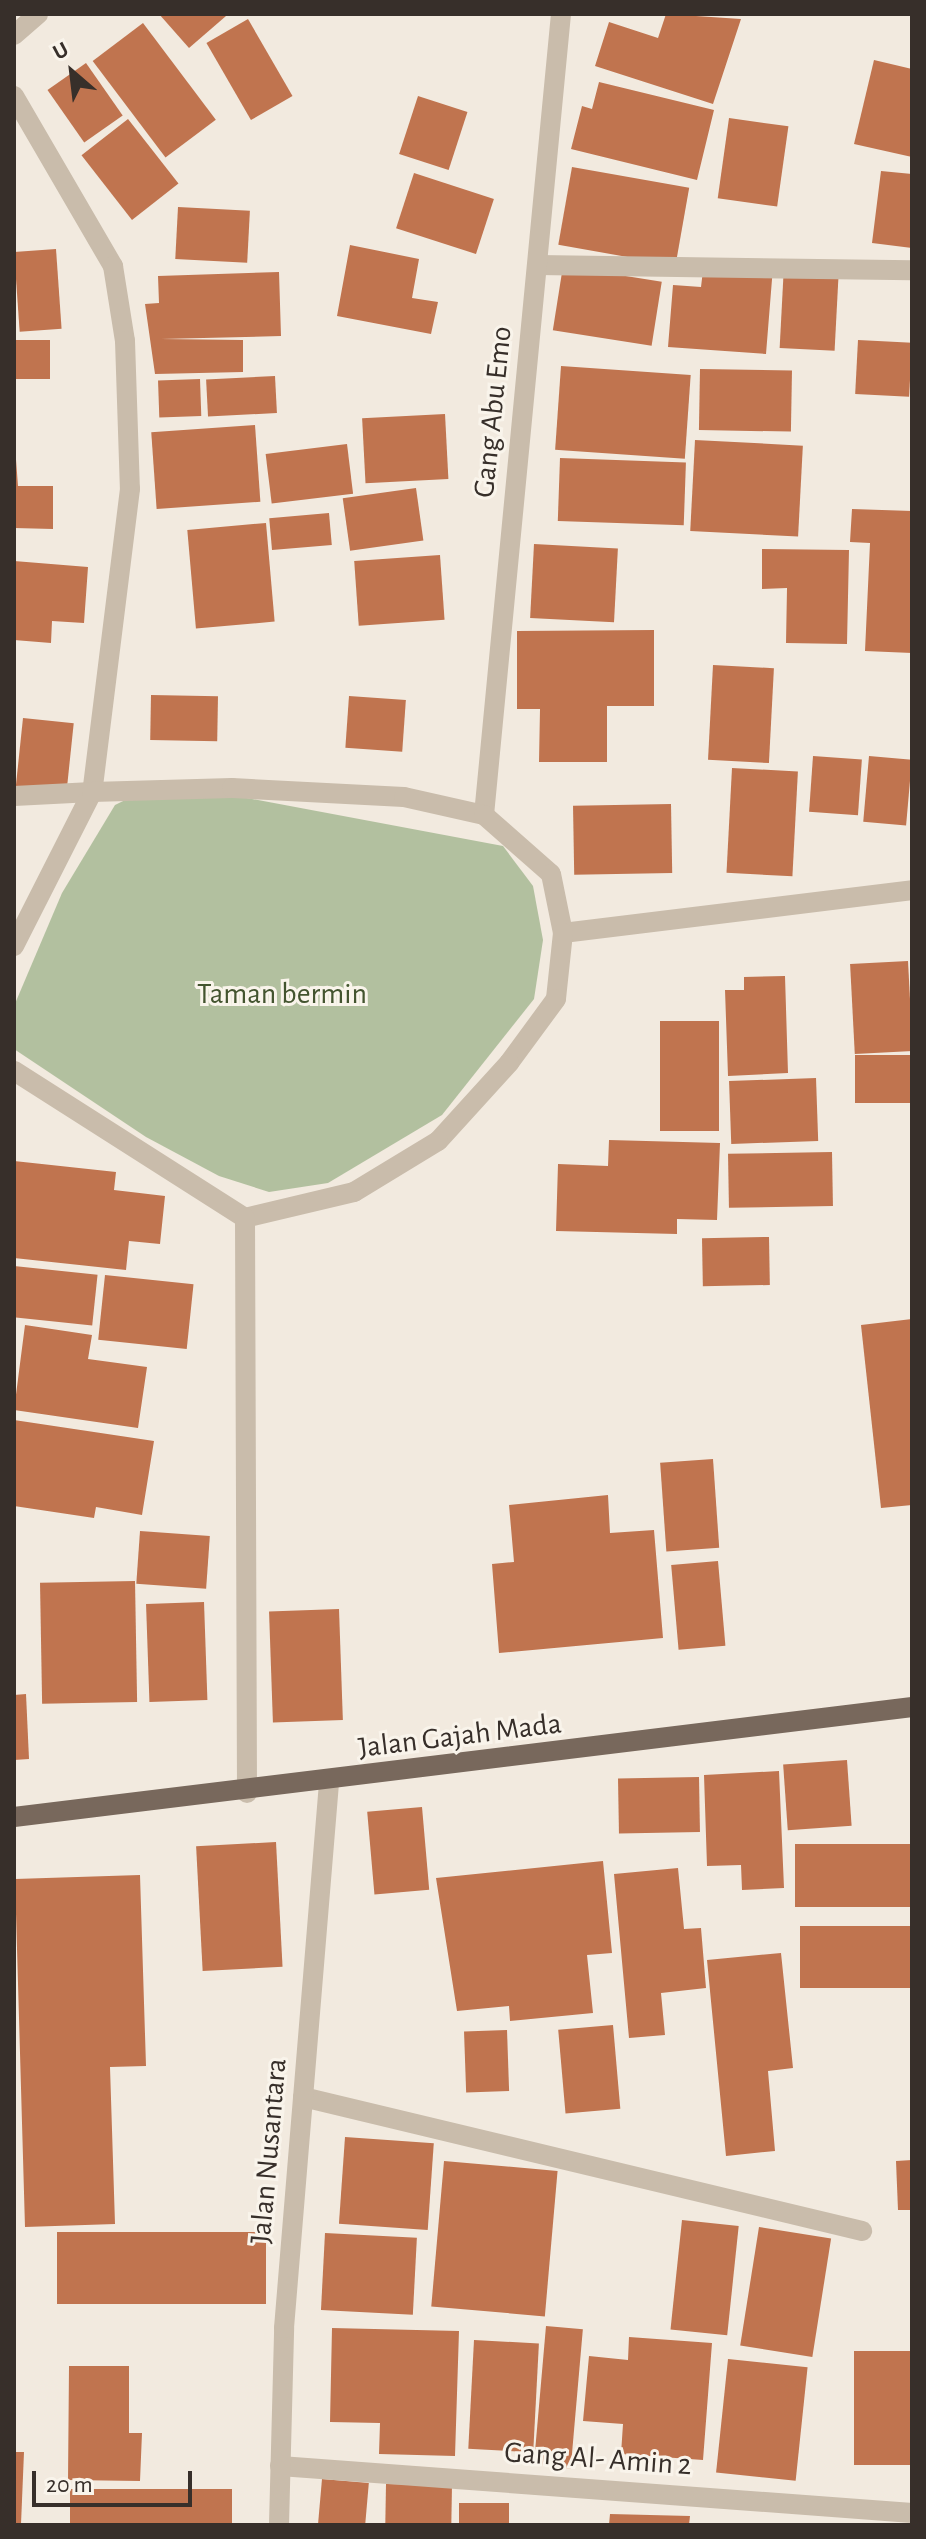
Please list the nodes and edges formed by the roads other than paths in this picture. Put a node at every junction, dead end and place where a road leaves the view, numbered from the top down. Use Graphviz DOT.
graph roads {
  1 [pos="38,14"];
  2 [pos="561,14"];
  3 [pos="14,35"];
  4 [pos="14,96"];
  5 [pos="538,265"];
  6 [pos="912,270"];
  7 [pos="92,792"];
  8 [pos="14,796"];
  9 [pos="484,815"];
  10 [pos="912,890"];
  11 [pos="563,933"];
  12 [pos="14,946"];
  13 [pos="14,1071"];
  14 [pos="245,1218"];
  15 [pos="912,1707"];
  16 [pos="329,1783"];
  17 [pos="247,1793"];
  18 [pos="14,1817"];
  19 [pos="303,2097"];
  20 [pos="862,2231"];
  21 [pos="280,2466"];
  22 [pos="912,2513"];
  23 [pos="279,2525"];
  1 -- 3 [label="street"];
  2 -- 5 [label="street, Gang Abu Emo"];
  4 -- 7 [label="street"];
  5 -- 6 [label="street"];
  5 -- 9 [label="street, Gang Abu Emo"];
  7 -- 8 [label="street"];
  7 -- 9 [label="street"];
  7 -- 12 [label="street"];
  9 -- 11 [label="street"];
  10 -- 11 [label="street"];
  11 -- 14 [label="street"];
  13 -- 14 [label="street"];
  14 -- 17 [label="street"];
  15 -- 16 [label="main road, Jalan Gajah Mada"];
  16 -- 17 [label="main road, Jalan Gajah Mada"];
  16 -- 19 [label="street, Jalan Nusantara"];
  17 -- 18 [label="main road, Jalan Gajah Mada"];
  19 -- 20 [label="street"];
  19 -- 21 [label="street, Jalan Nusantara"];
  21 -- 22 [label="street, Gang Al- Amin 2"];
  21 -- 23 [label="street, Jalan Nusantara"];
}
